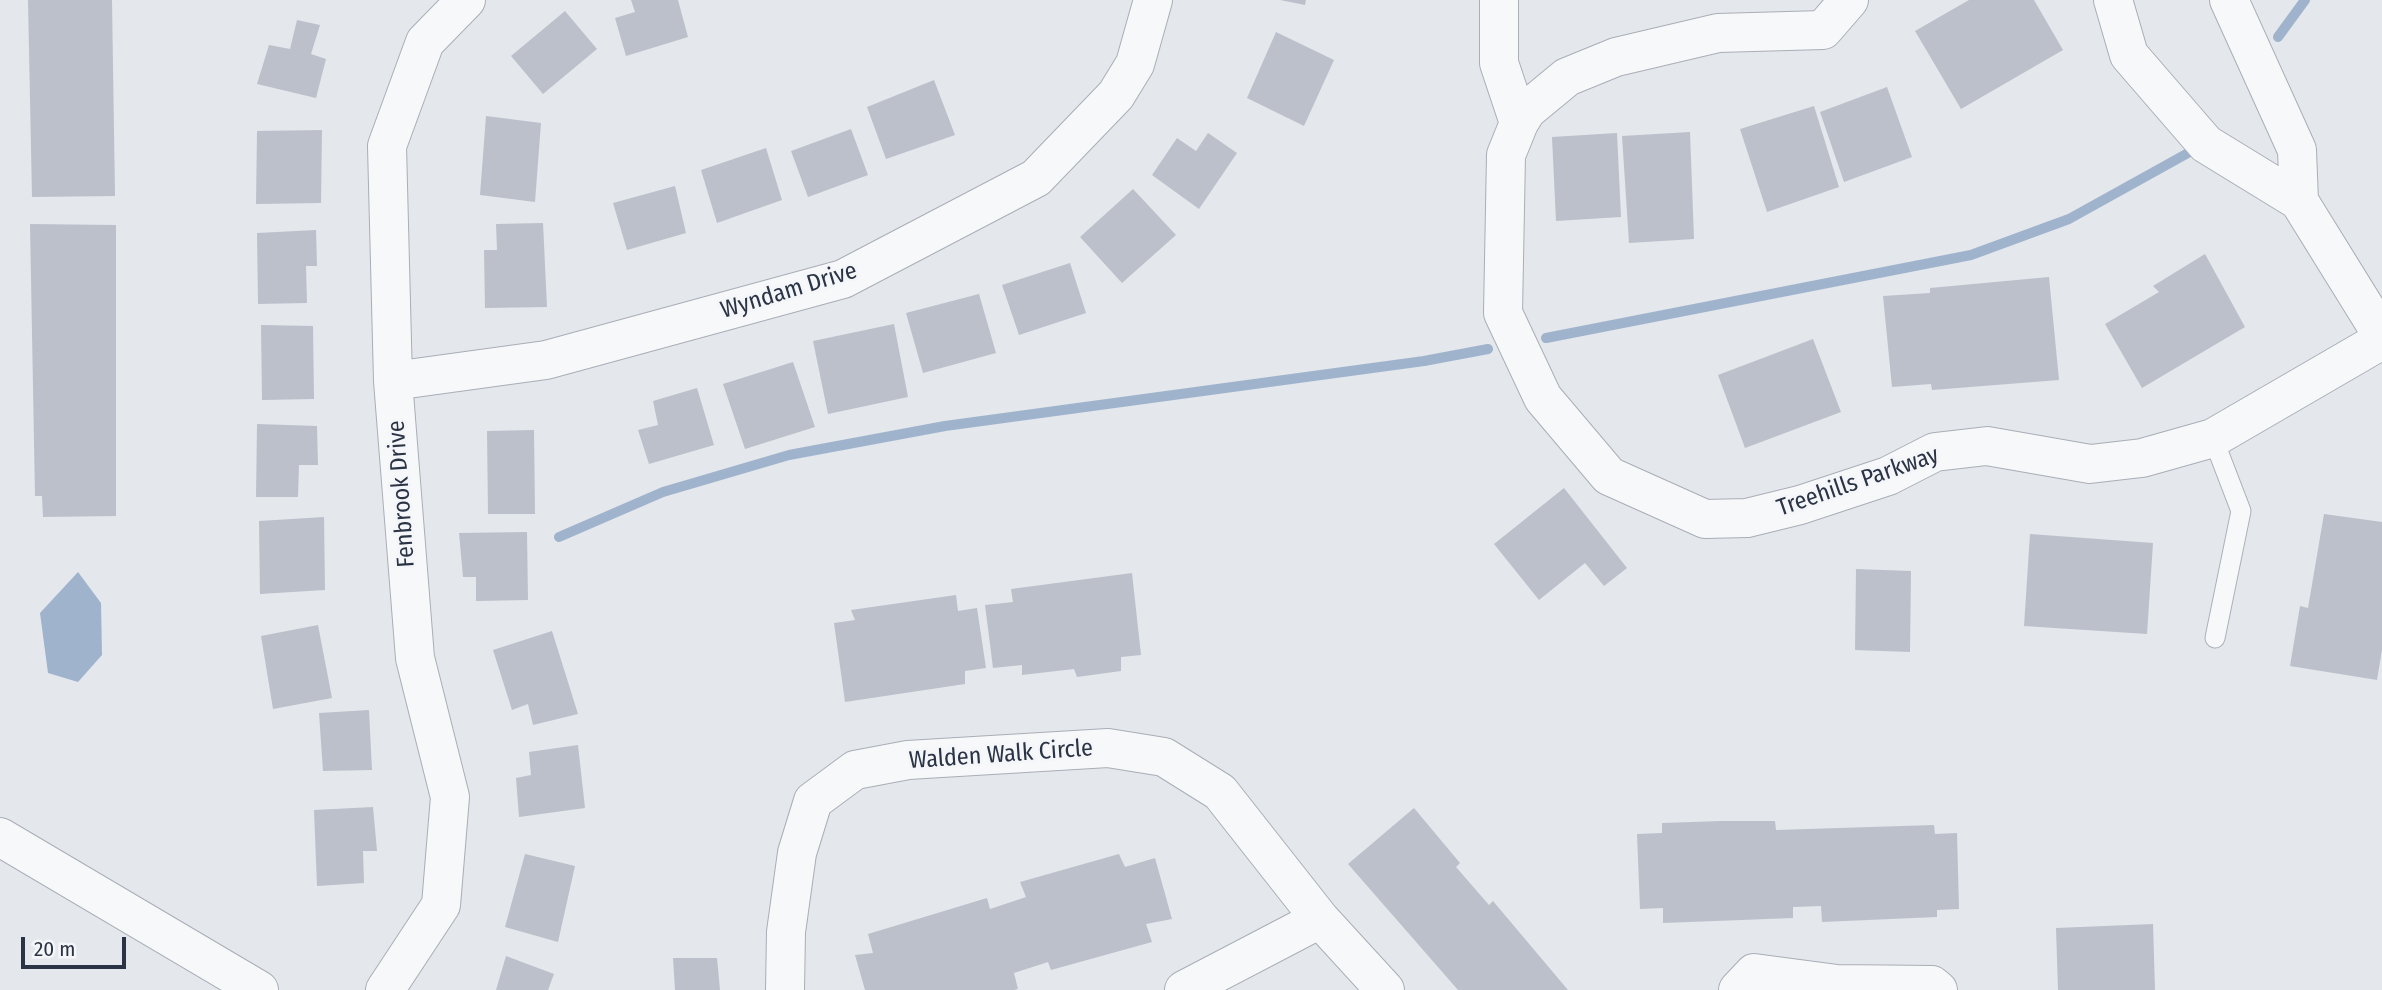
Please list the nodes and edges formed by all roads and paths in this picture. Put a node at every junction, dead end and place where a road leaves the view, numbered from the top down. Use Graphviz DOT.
graph roads {
  1 [pos="466,0"];
  2 [pos="1153,0"];
  3 [pos="1499,0"];
  4 [pos="1849,0"];
  5 [pos="2113,0"];
  6 [pos="2229,0"];
  7 [pos="1519,123"];
  8 [pos="2299,201"];
  9 [pos="2382,338"];
  10 [pos="393,381"];
  11 [pos="2213,438"];
  12 [pos="2215,638"];
  13 [pos="0,837"];
  14 [pos="1320,919"];
  15 [pos="259,990"];
  16 [pos="385,990"];
  17 [pos="785,990"];
  18 [pos="1184,990"];
  19 [pos="1384,990"];
  20 [pos="1738,990"];
  21 [pos="1938,990"];
  1 -- 10 [label="street, Fenbrook Drive"];
  2 -- 10 [label="street, Wyndam Drive"];
  3 -- 7 [label="street"];
  4 -- 7 [label="street, Treehills Parkway"];
  5 -- 8 [label="street, Treehills Parkway"];
  6 -- 8 [label="street, Treehills Parkway"];
  7 -- 11 [label="street, Treehills Parkway"];
  8 -- 9 [label="street, Treehills Parkway"];
  9 -- 11 [label="street, Treehills Parkway"];
  10 -- 16 [label="street, Fenbrook Drive"];
  11 -- 12 [label="lane"];
  13 -- 15 [label="street"];
  14 -- 17 [label="street, Walden Walk Circle"];
  14 -- 18 [label="street"];
  14 -- 19 [label="street, Walden Walk Circle"];
  20 -- 21 [label="street"];
}
